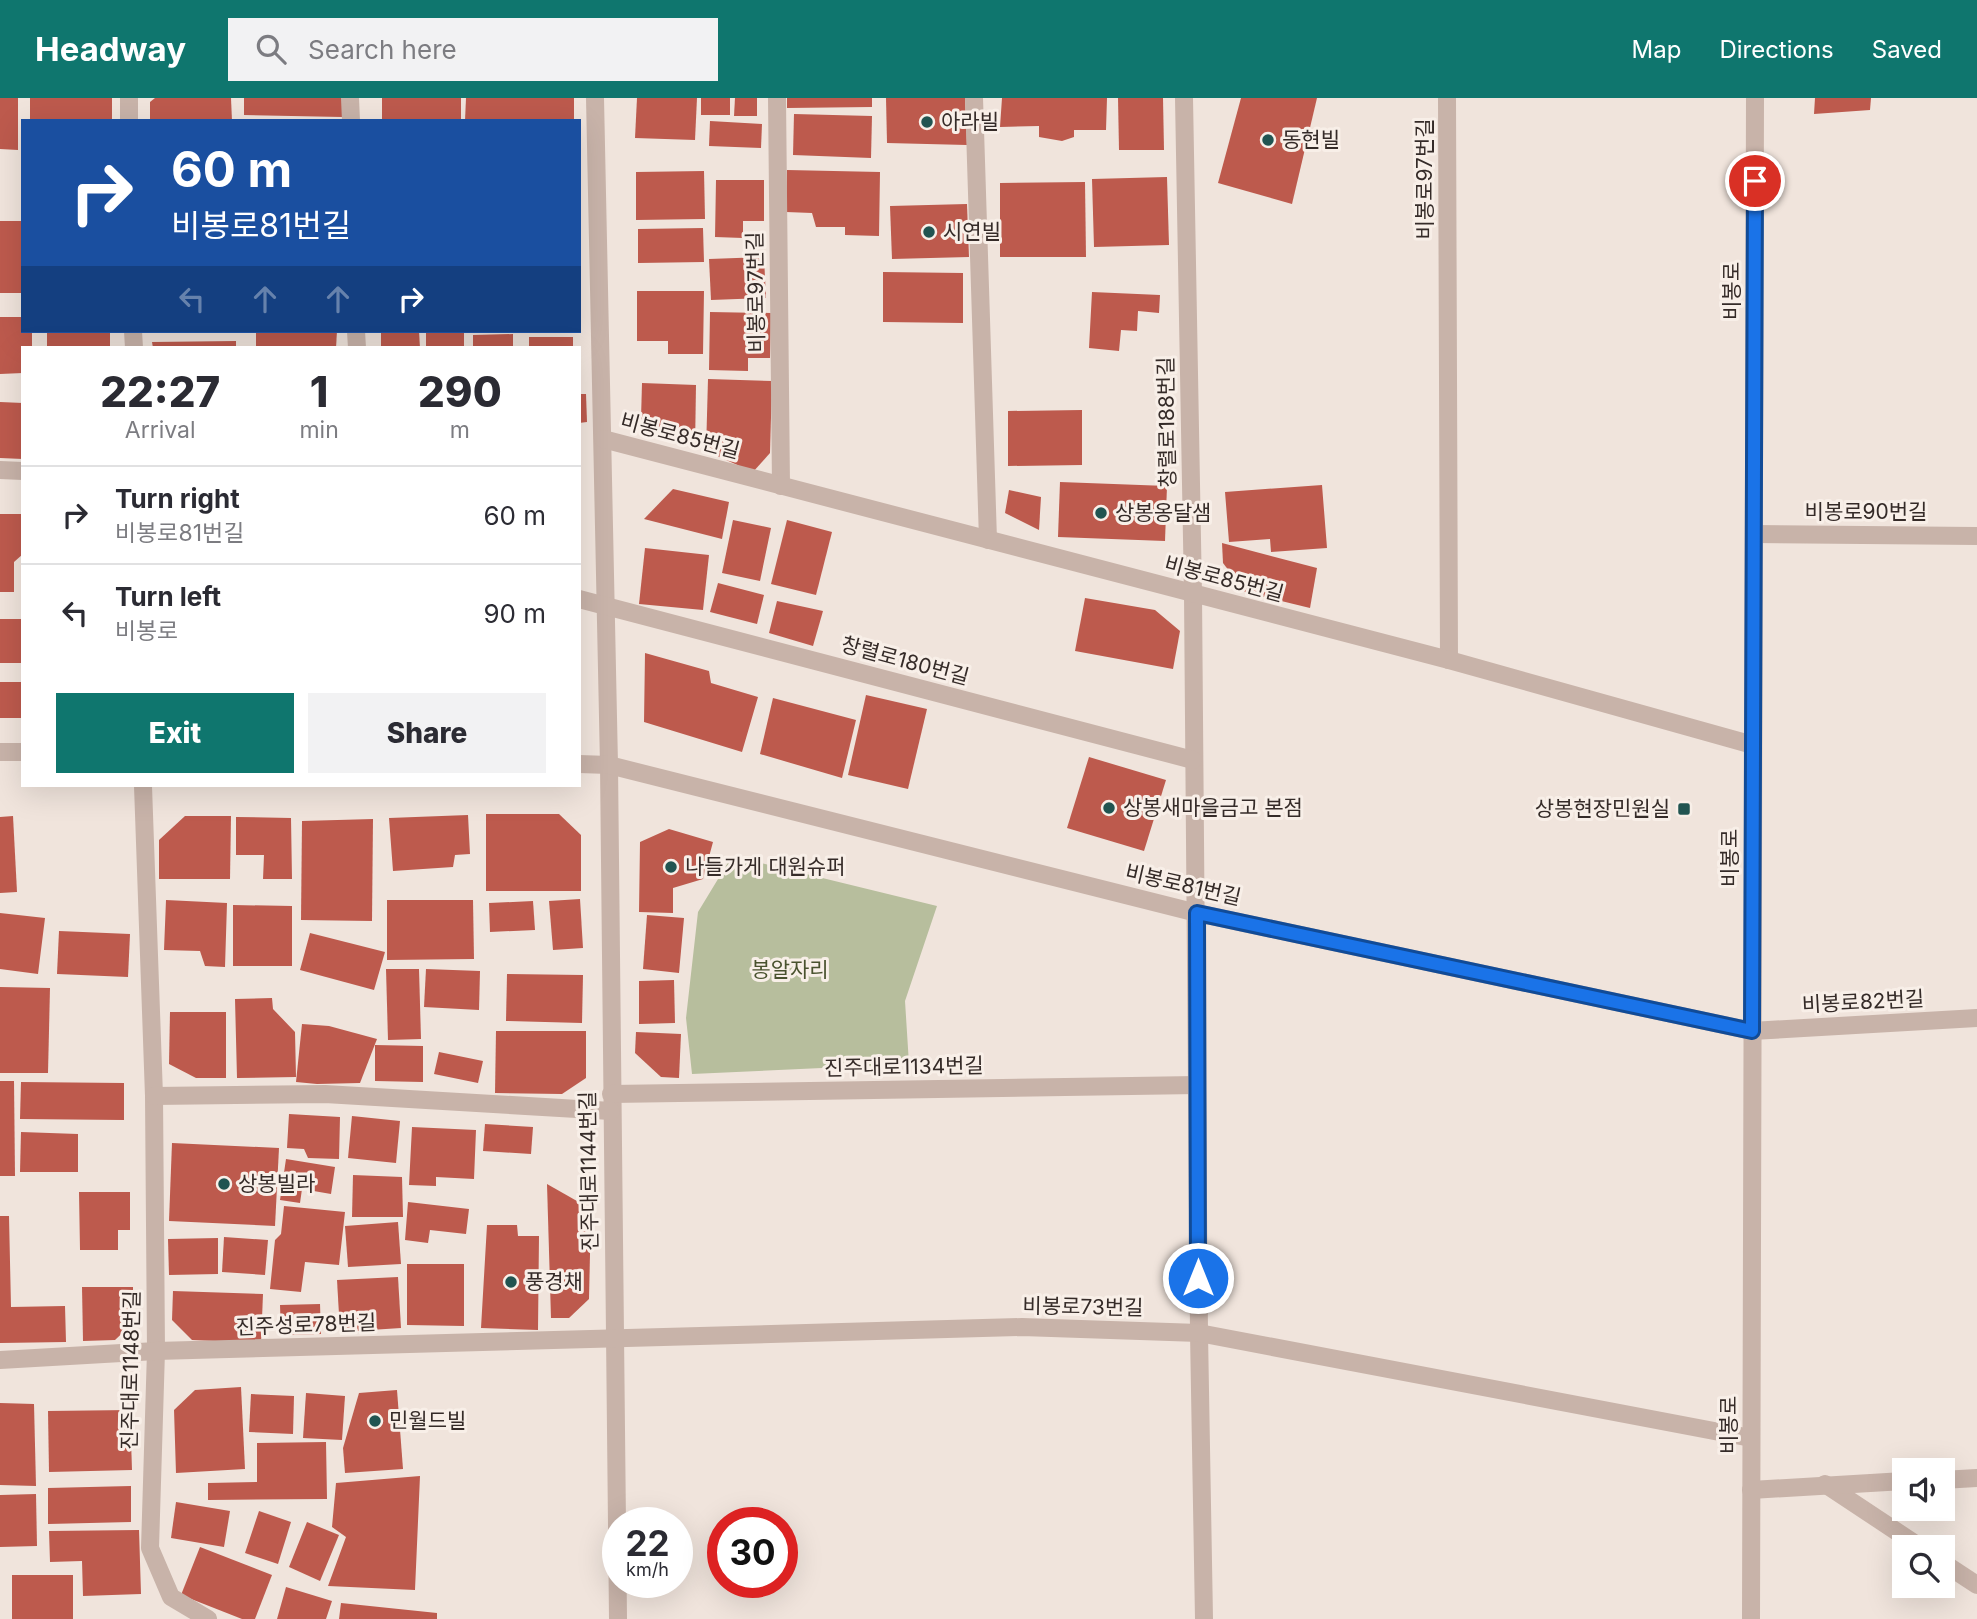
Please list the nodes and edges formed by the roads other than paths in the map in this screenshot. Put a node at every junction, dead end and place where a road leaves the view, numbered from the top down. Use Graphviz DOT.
graph roads {
  1 [pos="129,98"];
  2 [pos="350,98"];
  3 [pos="595,98"];
  4 [pos="777,98"];
  5 [pos="974,98"];
  6 [pos="1184,98"];
  7 [pos="1447,98"];
  8 [pos="1755,98"];
  9 [pos="129,119"];
  10 [pos="351,119"];
  11 [pos="603,439"];
  12 [pos="0,470"];
  13 [pos="21,471"];
  14 [pos="781,486"];
  15 [pos="1754,534"];
  16 [pos="1977,536"];
  17 [pos="988,540"];
  18 [pos="1193,594"];
  19 [pos="581,600"];
  20 [pos="605,606"];
  21 [pos="1449,660"];
  22 [pos="1753,745"];
  23 [pos="0,752"];
  24 [pos="21,752"];
  25 [pos="1194,760"];
  26 [pos="581,764"];
  27 [pos="608,765"];
  28 [pos="143,787"];
  29 [pos="1197,913"];
  30 [pos="1977,1018"];
  31 [pos="1752,1031"];
  32 [pos="1197,1085"];
  33 [pos="154,1096"];
  34 [pos="611,1102"];
  35 [pos="1199,1333"];
  36 [pos="613,1339"];
  37 [pos="156,1352"];
  38 [pos="0,1360"];
  39 [pos="1751,1438"];
  40 [pos="1977,1478"];
  41 [pos="1955,1479"];
  42 [pos="1892,1481"];
  43 [pos="1825,1484"];
  44 [pos="1751,1490"];
  45 [pos="1902,1535"];
  46 [pos="1955,1571"];
  47 [pos="1977,1585"];
  48 [pos="208,1619"];
  49 [pos="618,1619"];
  50 [pos="1204,1619"];
  51 [pos="1751,1619"];
  1 -- 9 [label="street"];
  2 -- 10 [label="street"];
  3 -- 11 [label="street"];
  4 -- 14 [label="street, 비봉로97번길"];
  5 -- 17 [label="street"];
  6 -- 18 [label="street, 창렬로188번길"];
  7 -- 21 [label="street, 비봉로97번길"];
  8 -- 15 [label="street, 비봉로"];
  11 -- 14 [label="street, 비봉로85번길"];
  11 -- 20 [label="street"];
  12 -- 13 [label="street"];
  14 -- 17 [label="street, 비봉로85번길"];
  15 -- 16 [label="street, 비봉로90번길"];
  15 -- 22 [label="street, 비봉로"];
  17 -- 18 [label="street, 비봉로85번길"];
  18 -- 21 [label="street, 비봉로85번길"];
  18 -- 25 [label="street, 창렬로188번길"];
  19 -- 20 [label="street, 창렬로180번길"];
  20 -- 25 [label="street, 창렬로180번길"];
  20 -- 27 [label="street"];
  21 -- 22 [label="street, 비봉로85번길"];
  22 -- 31 [label="street, 비봉로"];
  23 -- 24 [label="street"];
  25 -- 29 [label="street, 창렬로188번길"];
  26 -- 27 [label="street, 비봉로81번길"];
  27 -- 29 [label="street, 비봉로81번길"];
  27 -- 34 [label="street, 진주대로1144번길"];
  28 -- 33 [label="street, 진주대로1148번길"];
  29 -- 31 [label="street, 비봉로81번길"];
  29 -- 32 [label="street"];
  30 -- 31 [label="street, 비봉로82번길"];
  31 -- 39 [label="street, 비봉로"];
  32 -- 34 [label="street, 진주대로1134번길"];
  32 -- 35 [label="street"];
  33 -- 34 [label="street"];
  33 -- 37 [label="street, 진주대로1148번길"];
  34 -- 36 [label="street, 진주대로1144번길"];
  35 -- 36 [label="street, 비봉로73번길"];
  35 -- 39 [label="street, 비봉로73번길"];
  35 -- 50 [label="street"];
  36 -- 37 [label="street, 진주성로78번길"];
  36 -- 49 [label="street, 진주대로1144번길"];
  37 -- 38 [label="street, 진주성로78번길"];
  37 -- 48 [label="street, 진주대로1148번길"];
  39 -- 44 [label="street, 비봉로"];
  40 -- 41 [label="street"];
  42 -- 43 [label="street"];
  43 -- 44 [label="street"];
  43 -- 45 [label="street"];
  44 -- 51 [label="street, 비봉로"];
  46 -- 47 [label="street"];
}
